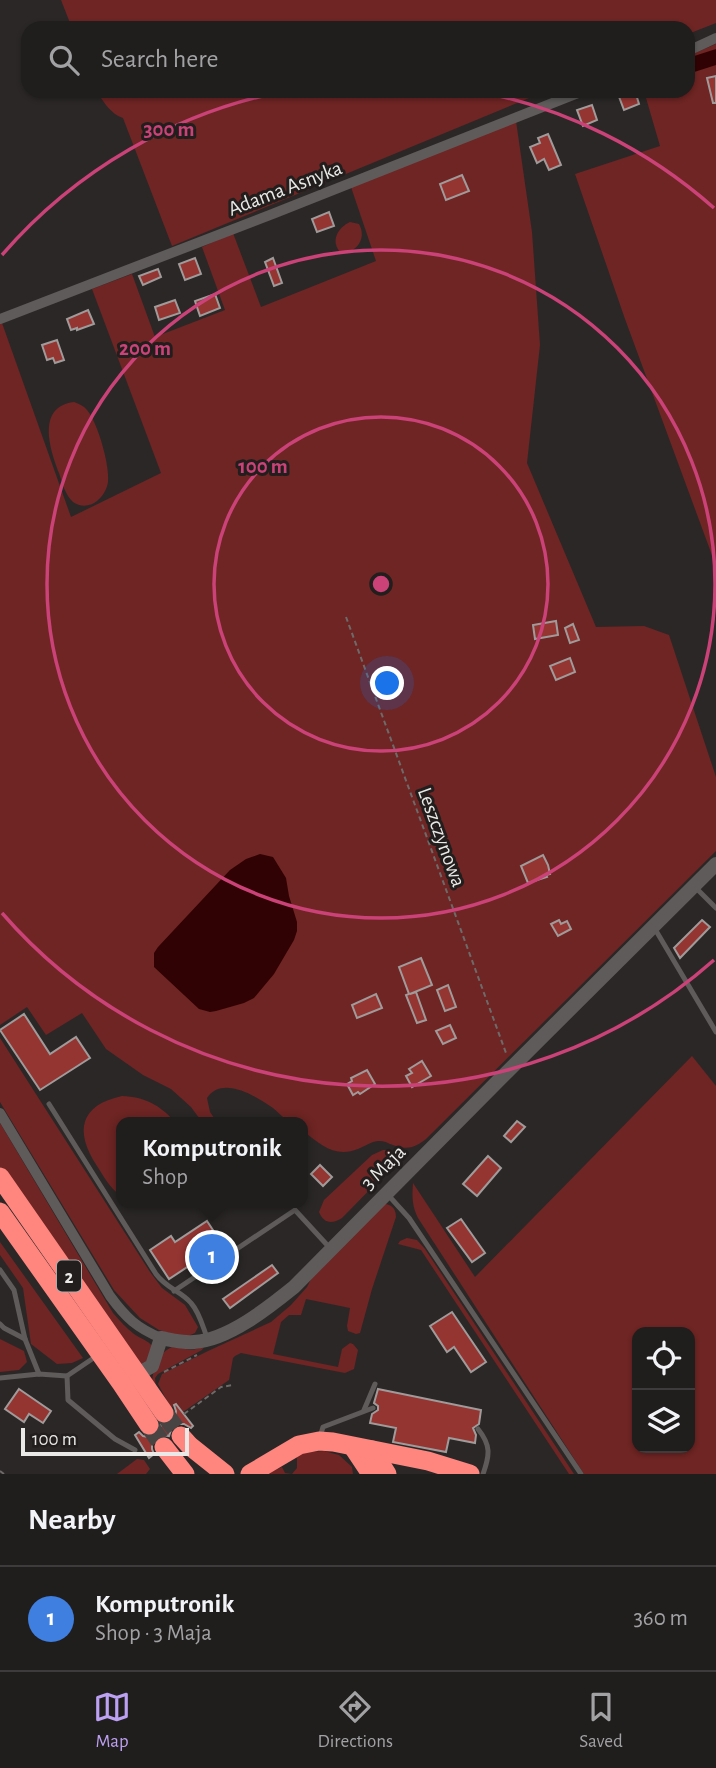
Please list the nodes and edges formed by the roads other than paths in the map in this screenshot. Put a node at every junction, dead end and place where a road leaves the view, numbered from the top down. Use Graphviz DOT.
graph roads {
  1 [pos="716,38"];
  2 [pos="695,48"];
  3 [pos="565,98"];
  4 [pos="0,319"];
  5 [pos="716,864"];
  6 [pos="694,886"];
  7 [pos="716,908"];
  8 [pos="654,926"];
  9 [pos="716,1032"];
  10 [pos="49,1104"];
  11 [pos="0,1113"];
  12 [pos="0,1177"];
  13 [pos="387,1193"];
  14 [pos="0,1212"];
  15 [pos="331,1249"];
  16 [pos="0,1270"];
  17 [pos="174,1291"];
  18 [pos="0,1324"];
  19 [pos="161,1338"];
  20 [pos="25,1339"];
  21 [pos="208,1340"];
  22 [pos="100,1353"];
  23 [pos="39,1374"];
  24 [pos="67,1376"];
  25 [pos="0,1378"];
  26 [pos="130,1379"];
  27 [pos="375,1384"];
  28 [pos="373,1408"];
  29 [pos="364,1411"];
  30 [pos="165,1417"];
  31 [pos="478,1429"];
  32 [pos="181,1436"];
  33 [pos="319,1441"];
  34 [pos="164,1447"];
  35 [pos="135,1450"];
  36 [pos="372,1450"];
  37 [pos="431,1469"];
  38 [pos="170,1473"];
  39 [pos="225,1474"];
  40 [pos="250,1474"];
  41 [pos="371,1474"];
  42 [pos="387,1474"];
  43 [pos="470,1474"];
  44 [pos="483,1474"];
  45 [pos="581,1474"];
  1 -- 2 [label="street"];
  3 -- 4 [label="street, Adama Asnyka"];
  5 -- 6 [label="street, 3 Maja"];
  6 -- 7 [label="lane"];
  6 -- 8 [label="street, 3 Maja"];
  8 -- 9 [label="lane"];
  8 -- 13 [label="street, 3 Maja"];
  10 -- 17 [label="lane"];
  11 -- 19 [label="street"];
  12 -- 26 [label="highway, 2"];
  13 -- 15 [label="street, 3 Maja"];
  13 -- 45 [label="lane"];
  14 -- 22 [label="highway, 2"];
  15 -- 17 [label="lane"];
  15 -- 21 [label="street, 3 Maja"];
  16 -- 20 [label="lane"];
  17 -- 21 [label="lane"];
  18 -- 20 [label="lane"];
  19 -- 21 [label="street, 3 Maja"];
  19 -- 26 [label="street"];
  20 -- 23 [label="lane"];
  22 -- 24 [label="lane"];
  22 -- 26 [label="highway, 2"];
  23 -- 24 [label="lane"];
  23 -- 25 [label="lane"];
  24 -- 35 [label="lane"];
  26 -- 30 [label="highway, 2"];
  27 -- 29 [label="lane"];
  28 -- 29 [label="lane"];
  29 -- 33 [label="lane"];
  31 -- 44 [label="lane"];
  32 -- 39 [label="highway"];
  33 -- 36 [label="highway"];
  33 -- 40 [label="highway"];
  34 -- 38 [label="highway"];
  36 -- 37 [label="highway"];
  36 -- 41 [label="highway"];
  36 -- 42 [label="highway"];
  37 -- 43 [label="highway"];
}
